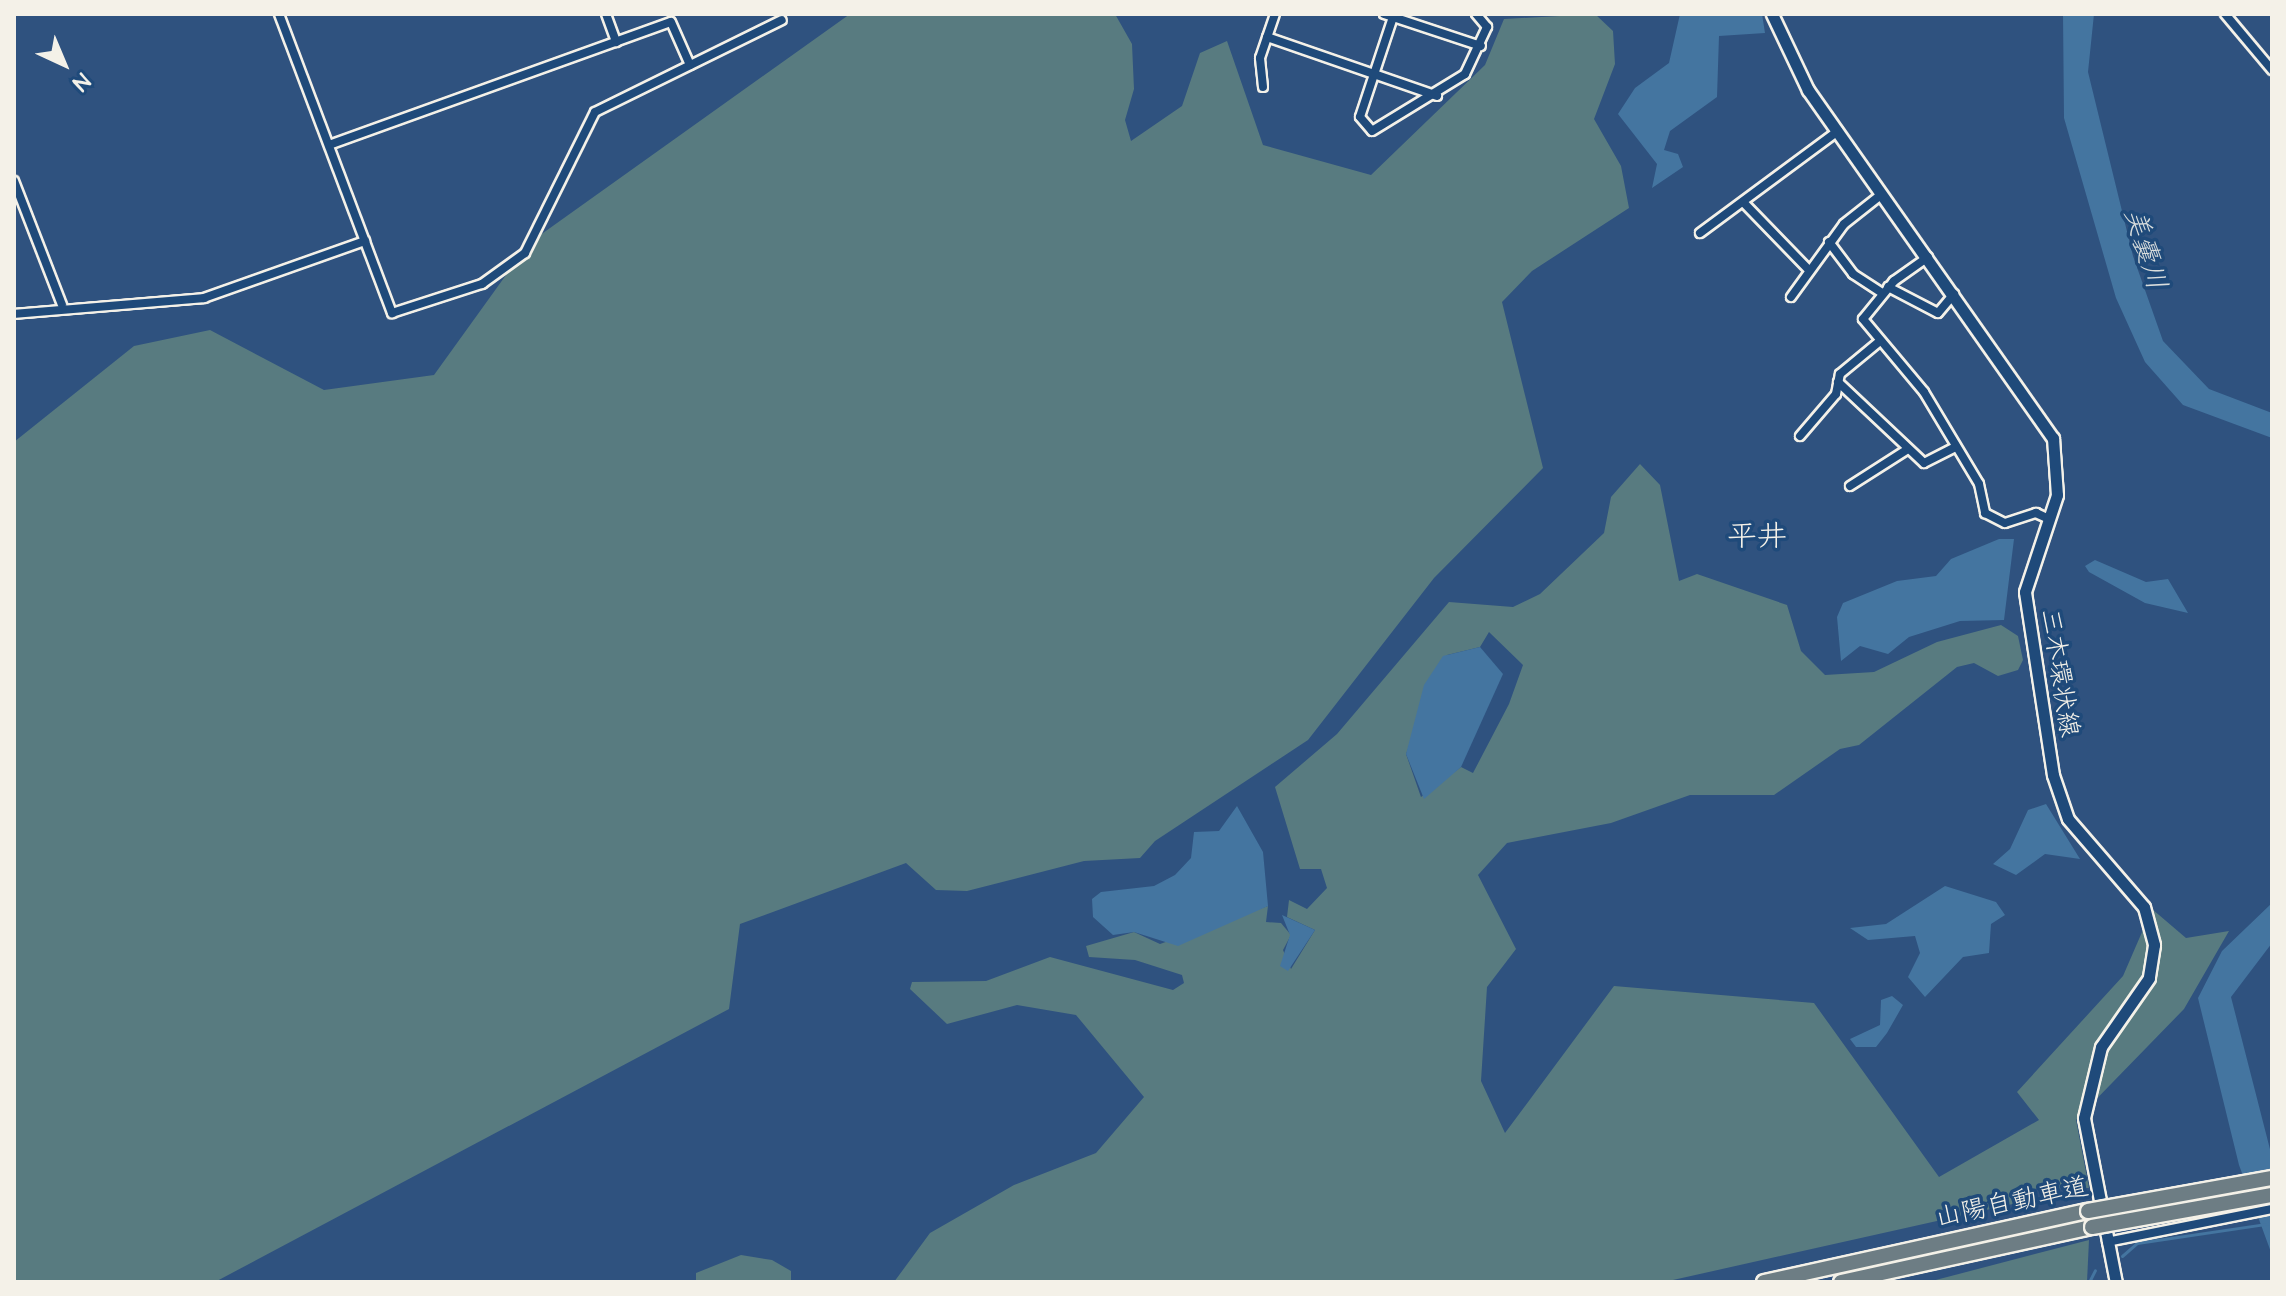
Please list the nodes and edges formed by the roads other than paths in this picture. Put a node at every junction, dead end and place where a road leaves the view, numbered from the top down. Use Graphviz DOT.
graph roads {
  1 [pos="279,14"];
  2 [pos="606,14"];
  3 [pos="1275,14"];
  4 [pos="1476,14"];
  5 [pos="1772,14"];
  6 [pos="2225,14"];
  7 [pos="1391,15"];
  8 [pos="782,20"];
  9 [pos="1267,37"];
  10 [pos="616,42"];
  11 [pos="1481,46"];
  12 [pos="690,65"];
  13 [pos="2272,70"];
  14 [pos="1375,72"];
  15 [pos="1263,87"];
  16 [pos="1437,96"];
  17 [pos="1838,131"];
  18 [pos="329,145"];
  19 [pos="14,181"];
  20 [pos="1882,194"];
  21 [pos="1743,202"];
  22 [pos="1700,233"];
  23 [pos="365,241"];
  24 [pos="1829,242"];
  25 [pos="1928,256"];
  26 [pos="1809,270"];
  27 [pos="1885,290"];
  28 [pos="1954,293"];
  29 [pos="1791,297"];
  30 [pos="62,305"];
  31 [pos="14,314"];
  32 [pos="1880,341"];
  33 [pos="1838,382"];
  34 [pos="1800,436"];
  35 [pos="1954,448"];
  36 [pos="1908,449"];
  37 [pos="1850,486"];
  38 [pos="2049,519"];
  39 [pos="2272,1178"];
  40 [pos="2272,1195"];
  41 [pos="2272,1209"];
  42 [pos="2107,1242"];
  43 [pos="1764,1282"];
  44 [pos="1841,1282"];
  45 [pos="2116,1282"];
  1 -- 18 [label="street"];
  2 -- 10 [label="street"];
  3 -- 9 [label="street"];
  4 -- 11 [label="street"];
  5 -- 17 [label="main road, 三木環状線"];
  6 -- 13 [label="street"];
  7 -- 11 [label="street"];
  7 -- 14 [label="street"];
  8 -- 12 [label="street"];
  9 -- 14 [label="street"];
  9 -- 15 [label="street"];
  10 -- 12 [label="street"];
  10 -- 18 [label="street"];
  11 -- 16 [label="street"];
  12 -- 23 [label="street"];
  14 -- 16 [label="street"];
  14 -- 16 [label="street"];
  17 -- 20 [label="main road, 三木環状線"];
  17 -- 21 [label="street"];
  18 -- 23 [label="street"];
  19 -- 30 [label="street"];
  20 -- 24 [label="street"];
  20 -- 25 [label="main road, 三木環状線"];
  21 -- 22 [label="street"];
  21 -- 26 [label="street"];
  23 -- 30 [label="street"];
  24 -- 26 [label="street"];
  24 -- 27 [label="street"];
  25 -- 27 [label="street"];
  25 -- 28 [label="main road, 三木環状線"];
  26 -- 29 [label="street"];
  27 -- 28 [label="street"];
  27 -- 32 [label="street"];
  28 -- 38 [label="main road, 三木環状線"];
  30 -- 31 [label="street"];
  32 -- 33 [label="street"];
  32 -- 35 [label="street"];
  33 -- 34 [label="street"];
  33 -- 36 [label="street"];
  35 -- 36 [label="street"];
  35 -- 38 [label="street"];
  36 -- 37 [label="street"];
  38 -- 42 [label="main road, 三木環状線"];
  39 -- 43 [label="highway, 山陽自動車道, bridge"];
  40 -- 44 [label="highway, 山陽自動車道, bridge"];
  41 -- 42 [label="street"];
  42 -- 45 [label="main road, 三木環状線"];
}
